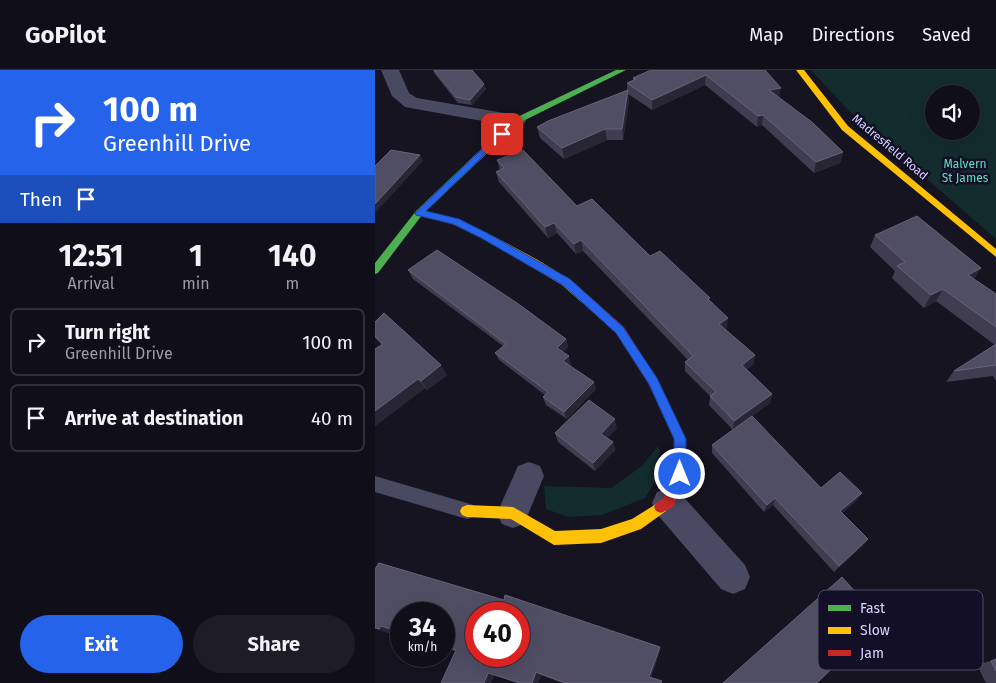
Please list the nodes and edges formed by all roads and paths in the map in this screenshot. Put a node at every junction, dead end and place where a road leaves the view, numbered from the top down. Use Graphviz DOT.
graph roads {
  1 [pos="390,70"];
  2 [pos="622,70"];
  3 [pos="800,70"];
  4 [pos="516,121"];
  5 [pos="419,213"];
  6 [pos="996,254"];
  7 [pos="375,270"];
  8 [pos="529,476"];
  9 [pos="375,484"];
  10 [pos="669,503"];
  11 [pos="467,511"];
  12 [pos="513,514"];
  13 [pos="733,577"];
  1 -- 4 [label="street"];
  2 -- 4 [label="street"];
  3 -- 6 [label="street, Madresfield Road"];
  4 -- 5 [label="street"];
  5 -- 7 [label="street"];
  5 -- 10 [label="street"];
  8 -- 12 [label="street"];
  9 -- 11 [label="lane"];
  10 -- 12 [label="street"];
  10 -- 13 [label="street"];
  11 -- 12 [label="street"];
}
